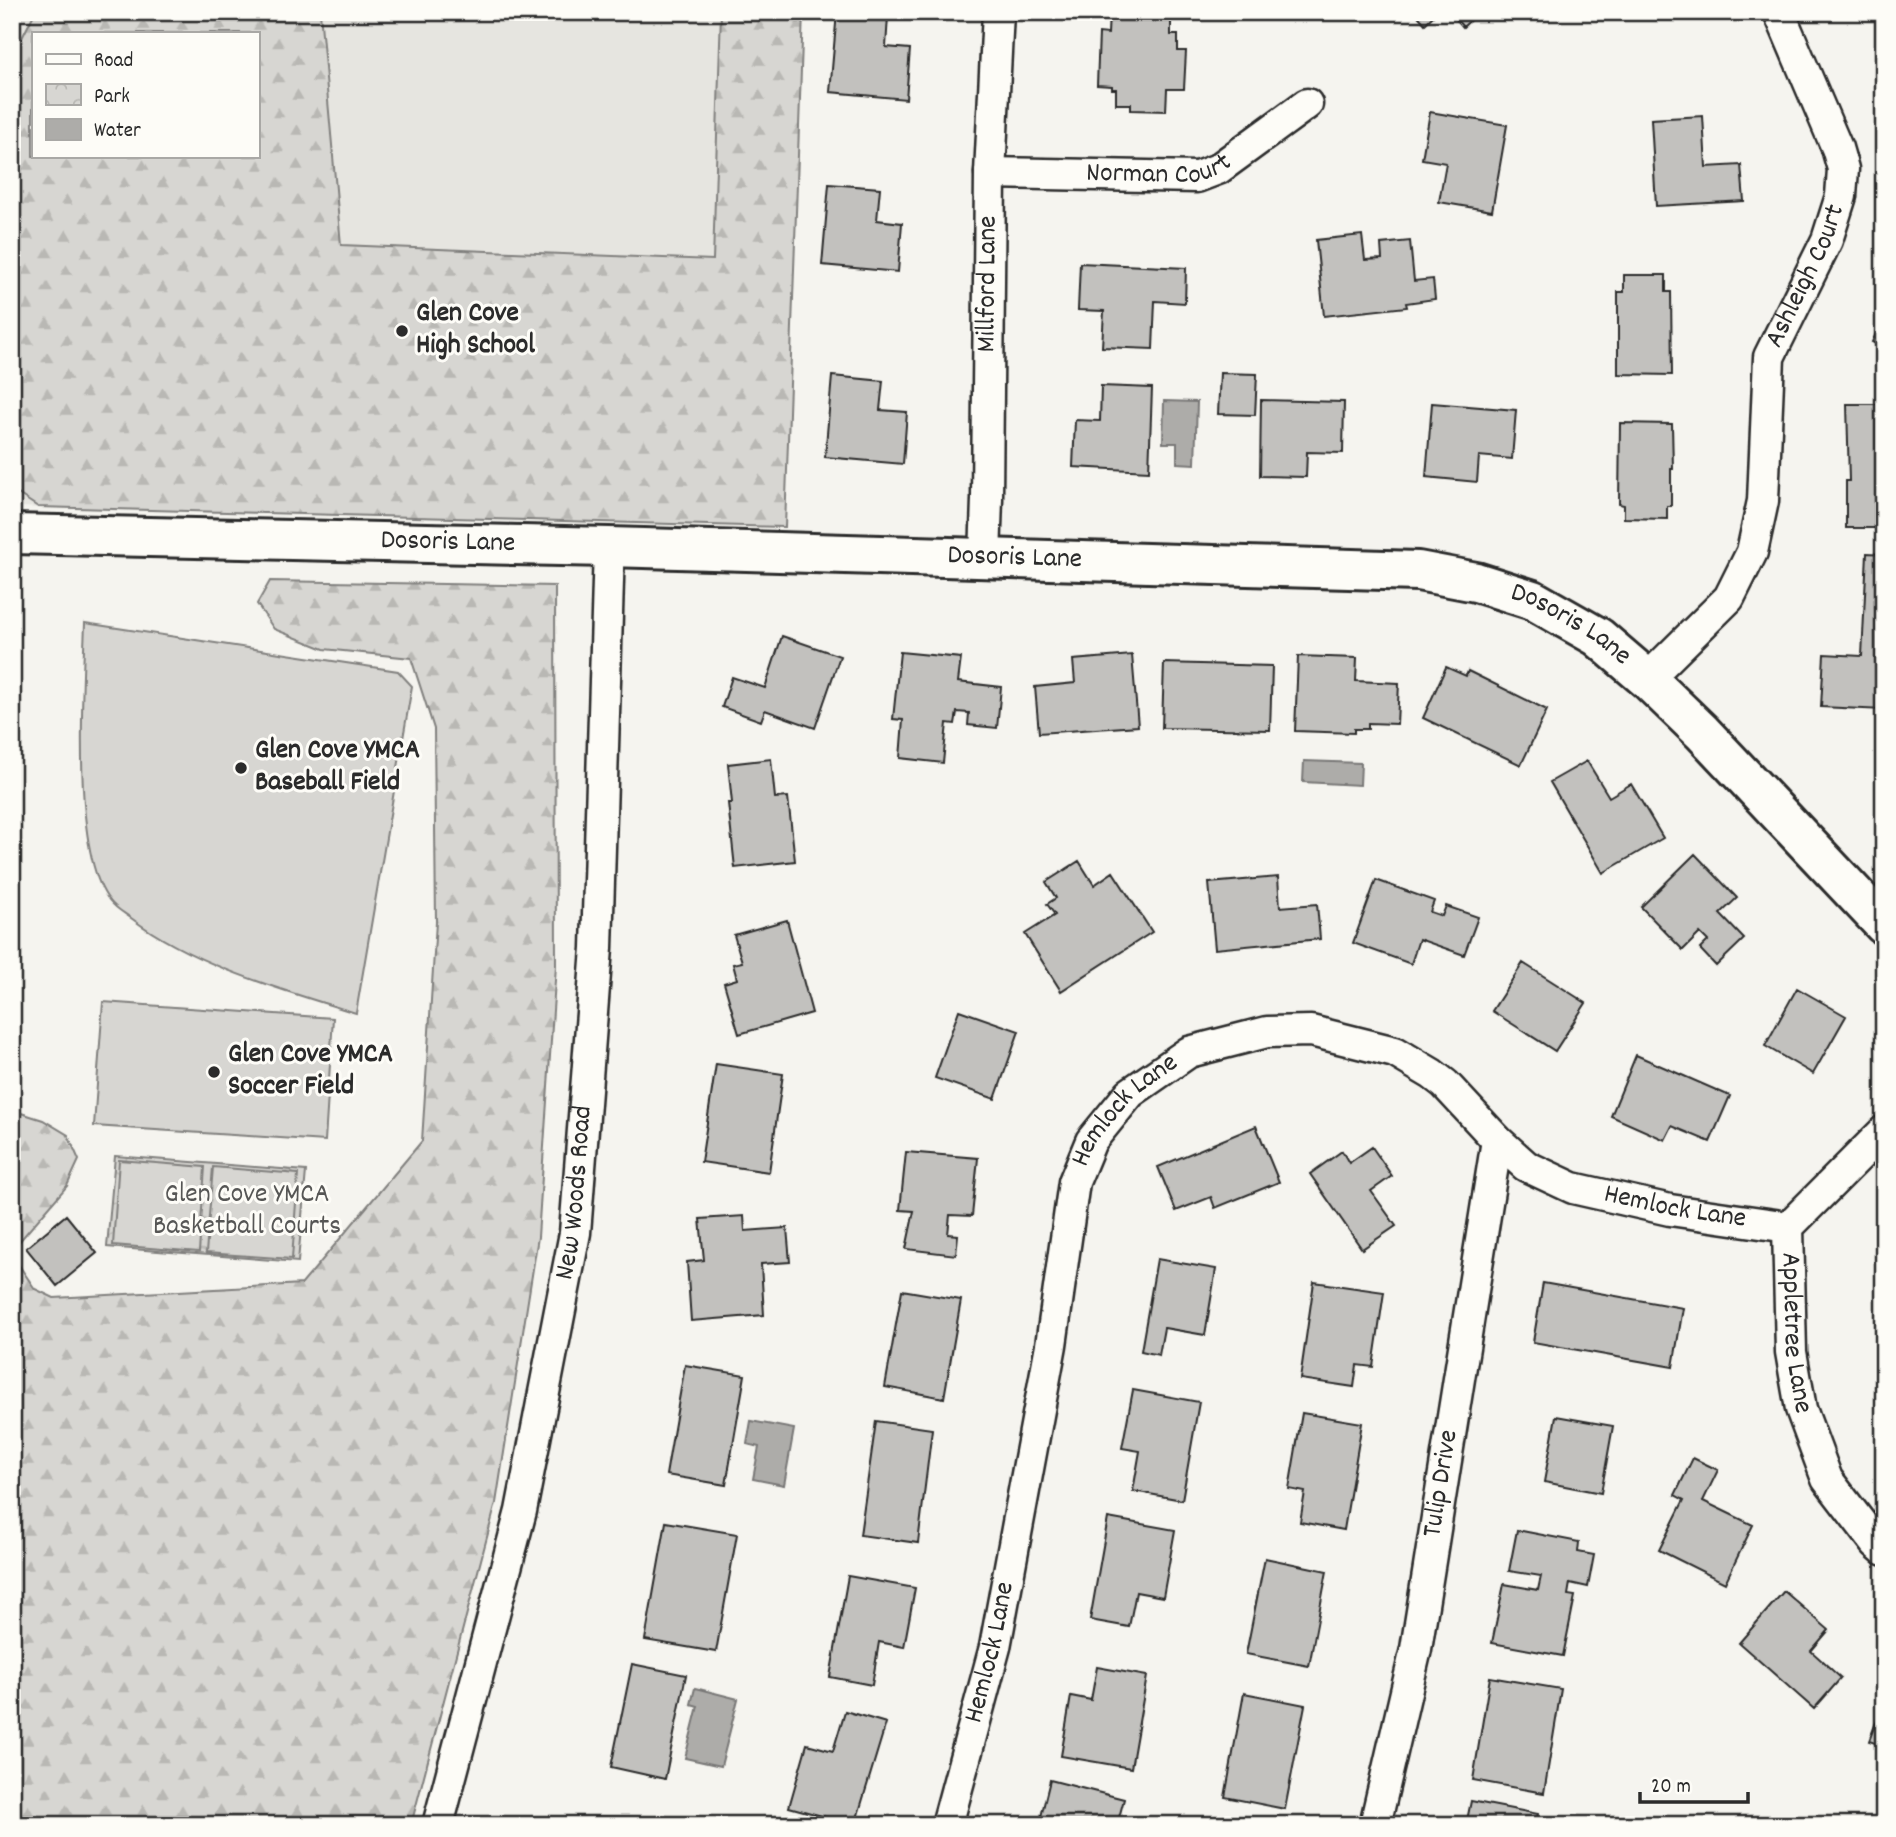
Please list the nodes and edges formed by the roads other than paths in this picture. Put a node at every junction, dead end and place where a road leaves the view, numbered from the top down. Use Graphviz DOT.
graph roads {
  1 [pos="998,12"];
  2 [pos="1779,12"];
  3 [pos="1307,104"];
  4 [pos="990,173"];
  5 [pos="12,534"];
  6 [pos="609,547"];
  7 [pos="985,557"];
  8 [pos="1647,680"];
  9 [pos="1884,925"];
  10 [pos="1884,1131"];
  11 [pos="1497,1140"];
  12 [pos="1788,1227"];
  13 [pos="1884,1550"];
  14 [pos="438,1825"];
  15 [pos="947,1825"];
  16 [pos="1376,1825"];
  1 -- 4 [label="street, Millford Lane"];
  2 -- 8 [label="street, Ashleigh Court"];
  3 -- 4 [label="street, Norman Court"];
  4 -- 7 [label="street, Millford Lane"];
  5 -- 6 [label="street, Dosoris Lane"];
  6 -- 7 [label="street, Dosoris Lane"];
  6 -- 14 [label="street, New Woods Road"];
  7 -- 8 [label="street, Dosoris Lane"];
  8 -- 9 [label="street, Dosoris Lane"];
  10 -- 12 [label="street, Appletree Lane"];
  11 -- 12 [label="street, Hemlock Lane"];
  11 -- 15 [label="street, Hemlock Lane"];
  11 -- 16 [label="street, Tulip Drive"];
  12 -- 13 [label="street, Appletree Lane"];
}
